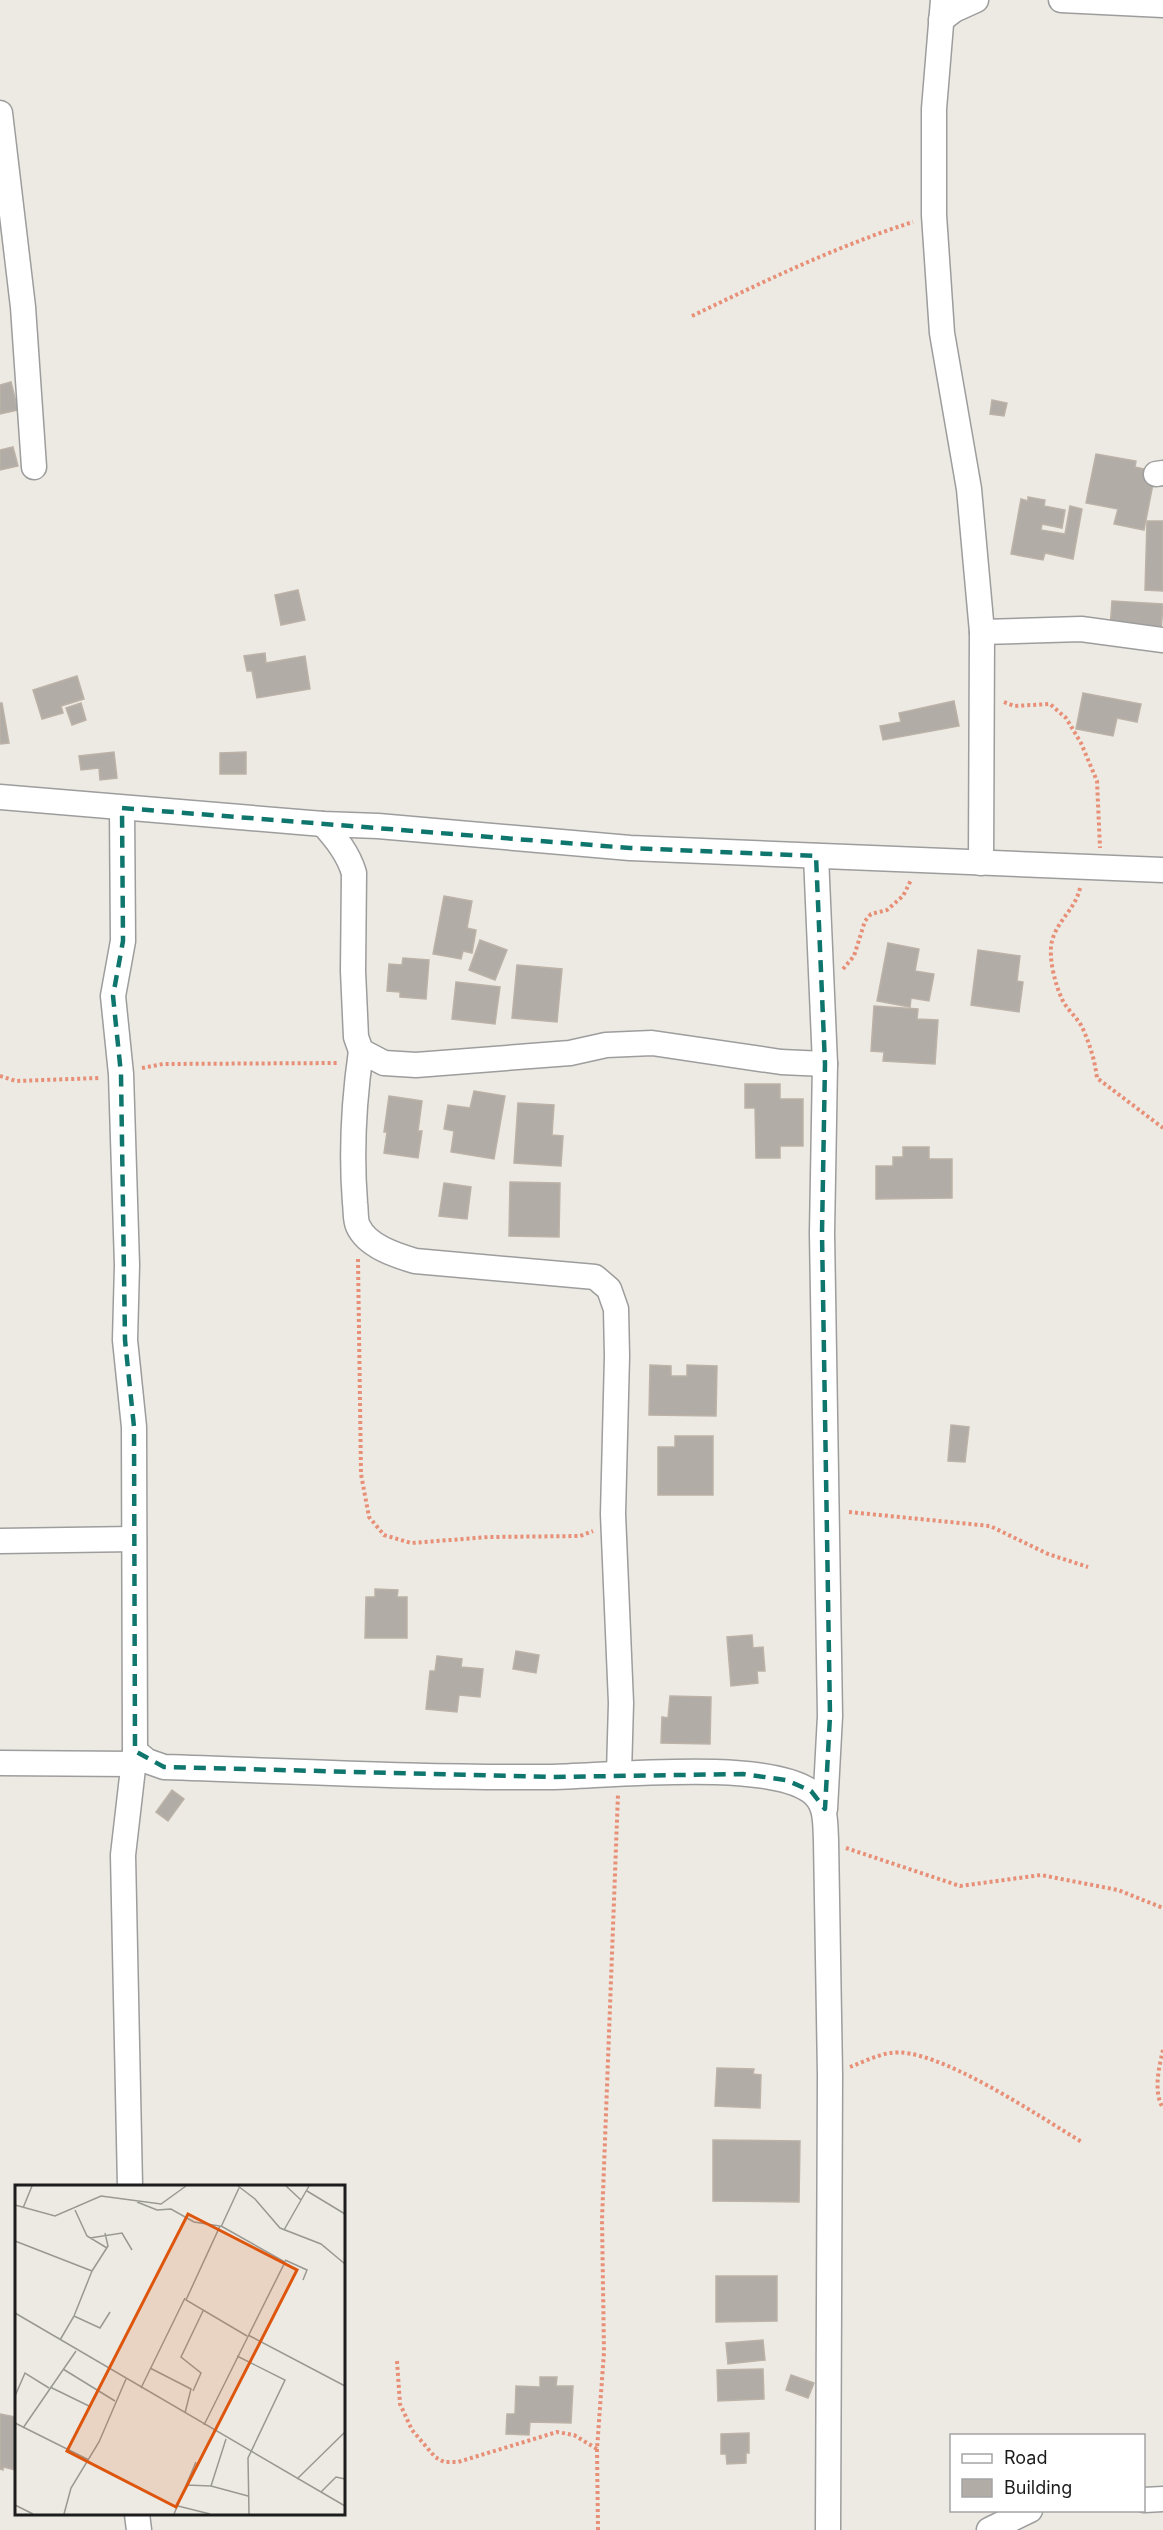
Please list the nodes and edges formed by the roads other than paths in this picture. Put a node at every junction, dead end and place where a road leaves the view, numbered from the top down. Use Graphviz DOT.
graph roads {
  1 [pos="969,0"];
  2 [pos="976,0"];
  3 [pos="1061,0"];
  4 [pos="1163,5"];
  5 [pos="942,10"];
  6 [pos="0,113"];
  7 [pos="7,228"];
  8 [pos="34,467"];
  9 [pos="982,632"];
  10 [pos="1163,640"];
  11 [pos="0,797"];
  12 [pos="122,808"];
  13 [pos="323,824"];
  14 [pos="378,826"];
  15 [pos="816,856"];
  16 [pos="350,860"];
  17 [pos="981,863"];
  18 [pos="1163,870"];
  19 [pos="360,1058"];
  20 [pos="825,1064"];
  21 [pos="134,1539"];
  22 [pos="0,1541"];
  23 [pos="134,1757"];
  24 [pos="0,1763"];
  25 [pos="620,1773"];
  26 [pos="825,1809"];
  27 [pos="130,2185"];
  28 [pos="1163,2499"];
  29 [pos="1145,2500"];
  30 [pos="1028,2512"];
  31 [pos="137,2515"];
  32 [pos="139,2530"];
  33 [pos="828,2530"];
  34 [pos="988,2530"];
  1 -- 2 [label="street"];
  1 -- 5 [label="street"];
  3 -- 4 [label="street"];
  5 -- 9 [label="street"];
  6 -- 7 [label="street"];
  7 -- 8 [label="street"];
  9 -- 10 [label="street"];
  9 -- 17 [label="street"];
  11 -- 12 [label="street"];
  12 -- 13 [label="street"];
  12 -- 21 [label="street"];
  13 -- 14 [label="street"];
  13 -- 16 [label="street"];
  14 -- 15 [label="street"];
  14 -- 16 [label="street"];
  15 -- 17 [label="street"];
  15 -- 20 [label="street"];
  16 -- 19 [label="street"];
  17 -- 18 [label="street"];
  19 -- 20 [label="street"];
  19 -- 25 [label="street"];
  20 -- 26 [label="street"];
  21 -- 22 [label="street"];
  21 -- 23 [label="street"];
  23 -- 24 [label="street"];
  23 -- 25 [label="street"];
  23 -- 27 [label="street"];
  25 -- 26 [label="street"];
  26 -- 33 [label="street"];
  28 -- 29 [label="street"];
  30 -- 34 [label="street"];
  31 -- 32 [label="street"];
}
